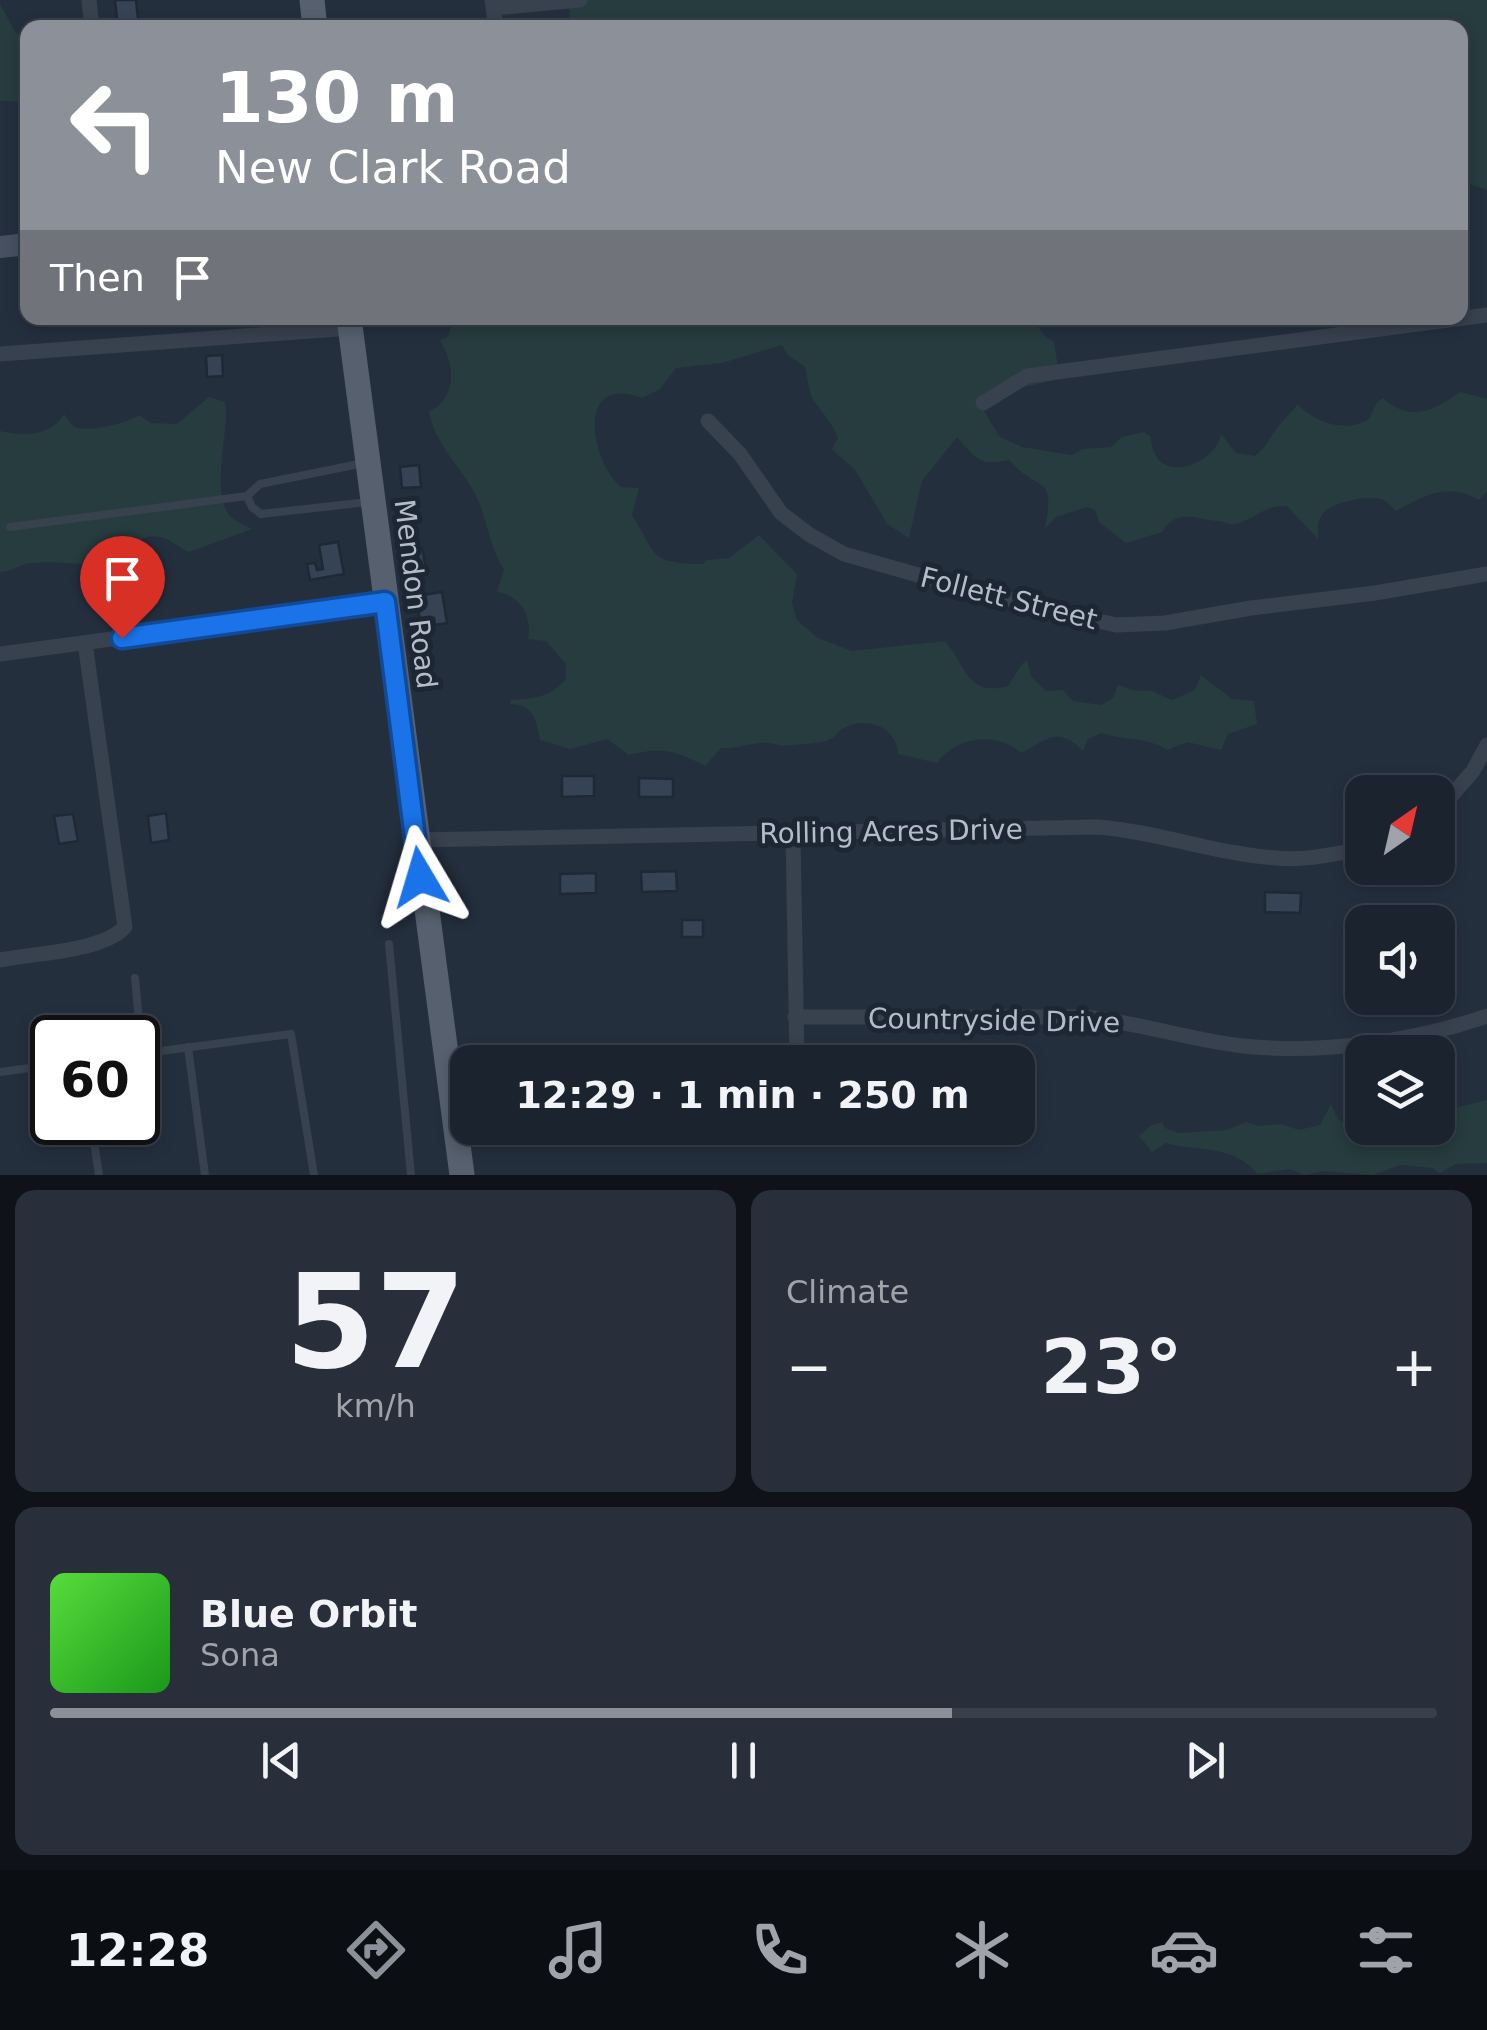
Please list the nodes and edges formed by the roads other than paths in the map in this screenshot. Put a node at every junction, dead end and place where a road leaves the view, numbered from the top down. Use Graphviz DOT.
graph roads {
  1 [pos="580,0"];
  2 [pos="493,4"];
  3 [pos="327,325"];
  4 [pos="350,325"];
  5 [pos="1411,325"];
  6 [pos="0,354"];
  7 [pos="983,403"];
  8 [pos="708,421"];
  9 [pos="368,462"];
  10 [pos="248,496"];
  11 [pos="373,501"];
  12 [pos="10,527"];
  13 [pos="1487,574"];
  14 [pos="385,602"];
  15 [pos="85,643"];
  16 [pos="0,654"];
  17 [pos="1487,745"];
  18 [pos="1455,792"];
  19 [pos="794,834"];
  20 [pos="416,840"];
  21 [pos="1345,852"];
  22 [pos="389,944"];
  23 [pos="0,960"];
  24 [pos="134,978"];
  25 [pos="137,1015"];
  26 [pos="1487,1016"];
  27 [pos="795,1017"];
  28 [pos="796,1045"];
  29 [pos="188,1047"];
  30 [pos="160,1051"];
  31 [pos="30,1068"];
  32 [pos="0,1072"];
  33 [pos="94,1145"];
  34 [pos="99,1175"];
  35 [pos="205,1175"];
  36 [pos="314,1175"];
  37 [pos="411,1175"];
  38 [pos="462,1175"];
  1 -- 2 [label="street"];
  3 -- 6 [label="street"];
  4 -- 9 [label="main road, Mendon Road"];
  5 -- 7 [label="street"];
  8 -- 13 [label="street, Follett Street"];
  9 -- 10 [label="lane"];
  9 -- 11 [label="main road, Mendon Road"];
  10 -- 11 [label="lane"];
  10 -- 12 [label="lane"];
  11 -- 14 [label="main road, Mendon Road"];
  14 -- 15 [label="street"];
  14 -- 20 [label="main road, Mendon Road"];
  15 -- 16 [label="street"];
  15 -- 23 [label="street"];
  17 -- 18 [label="street"];
  19 -- 20 [label="street, Rolling Acres Drive"];
  19 -- 21 [label="street, Rolling Acres Drive"];
  19 -- 27 [label="street"];
  20 -- 38 [label="main road, Mendon Road"];
  22 -- 37 [label="lane"];
  24 -- 25 [label="lane"];
  26 -- 27 [label="street, Countryside Drive"];
  27 -- 28 [label="street"];
  29 -- 30 [label="lane"];
  29 -- 35 [label="lane"];
  29 -- 36 [label="lane"];
  31 -- 32 [label="lane"];
  33 -- 34 [label="lane"];
}
